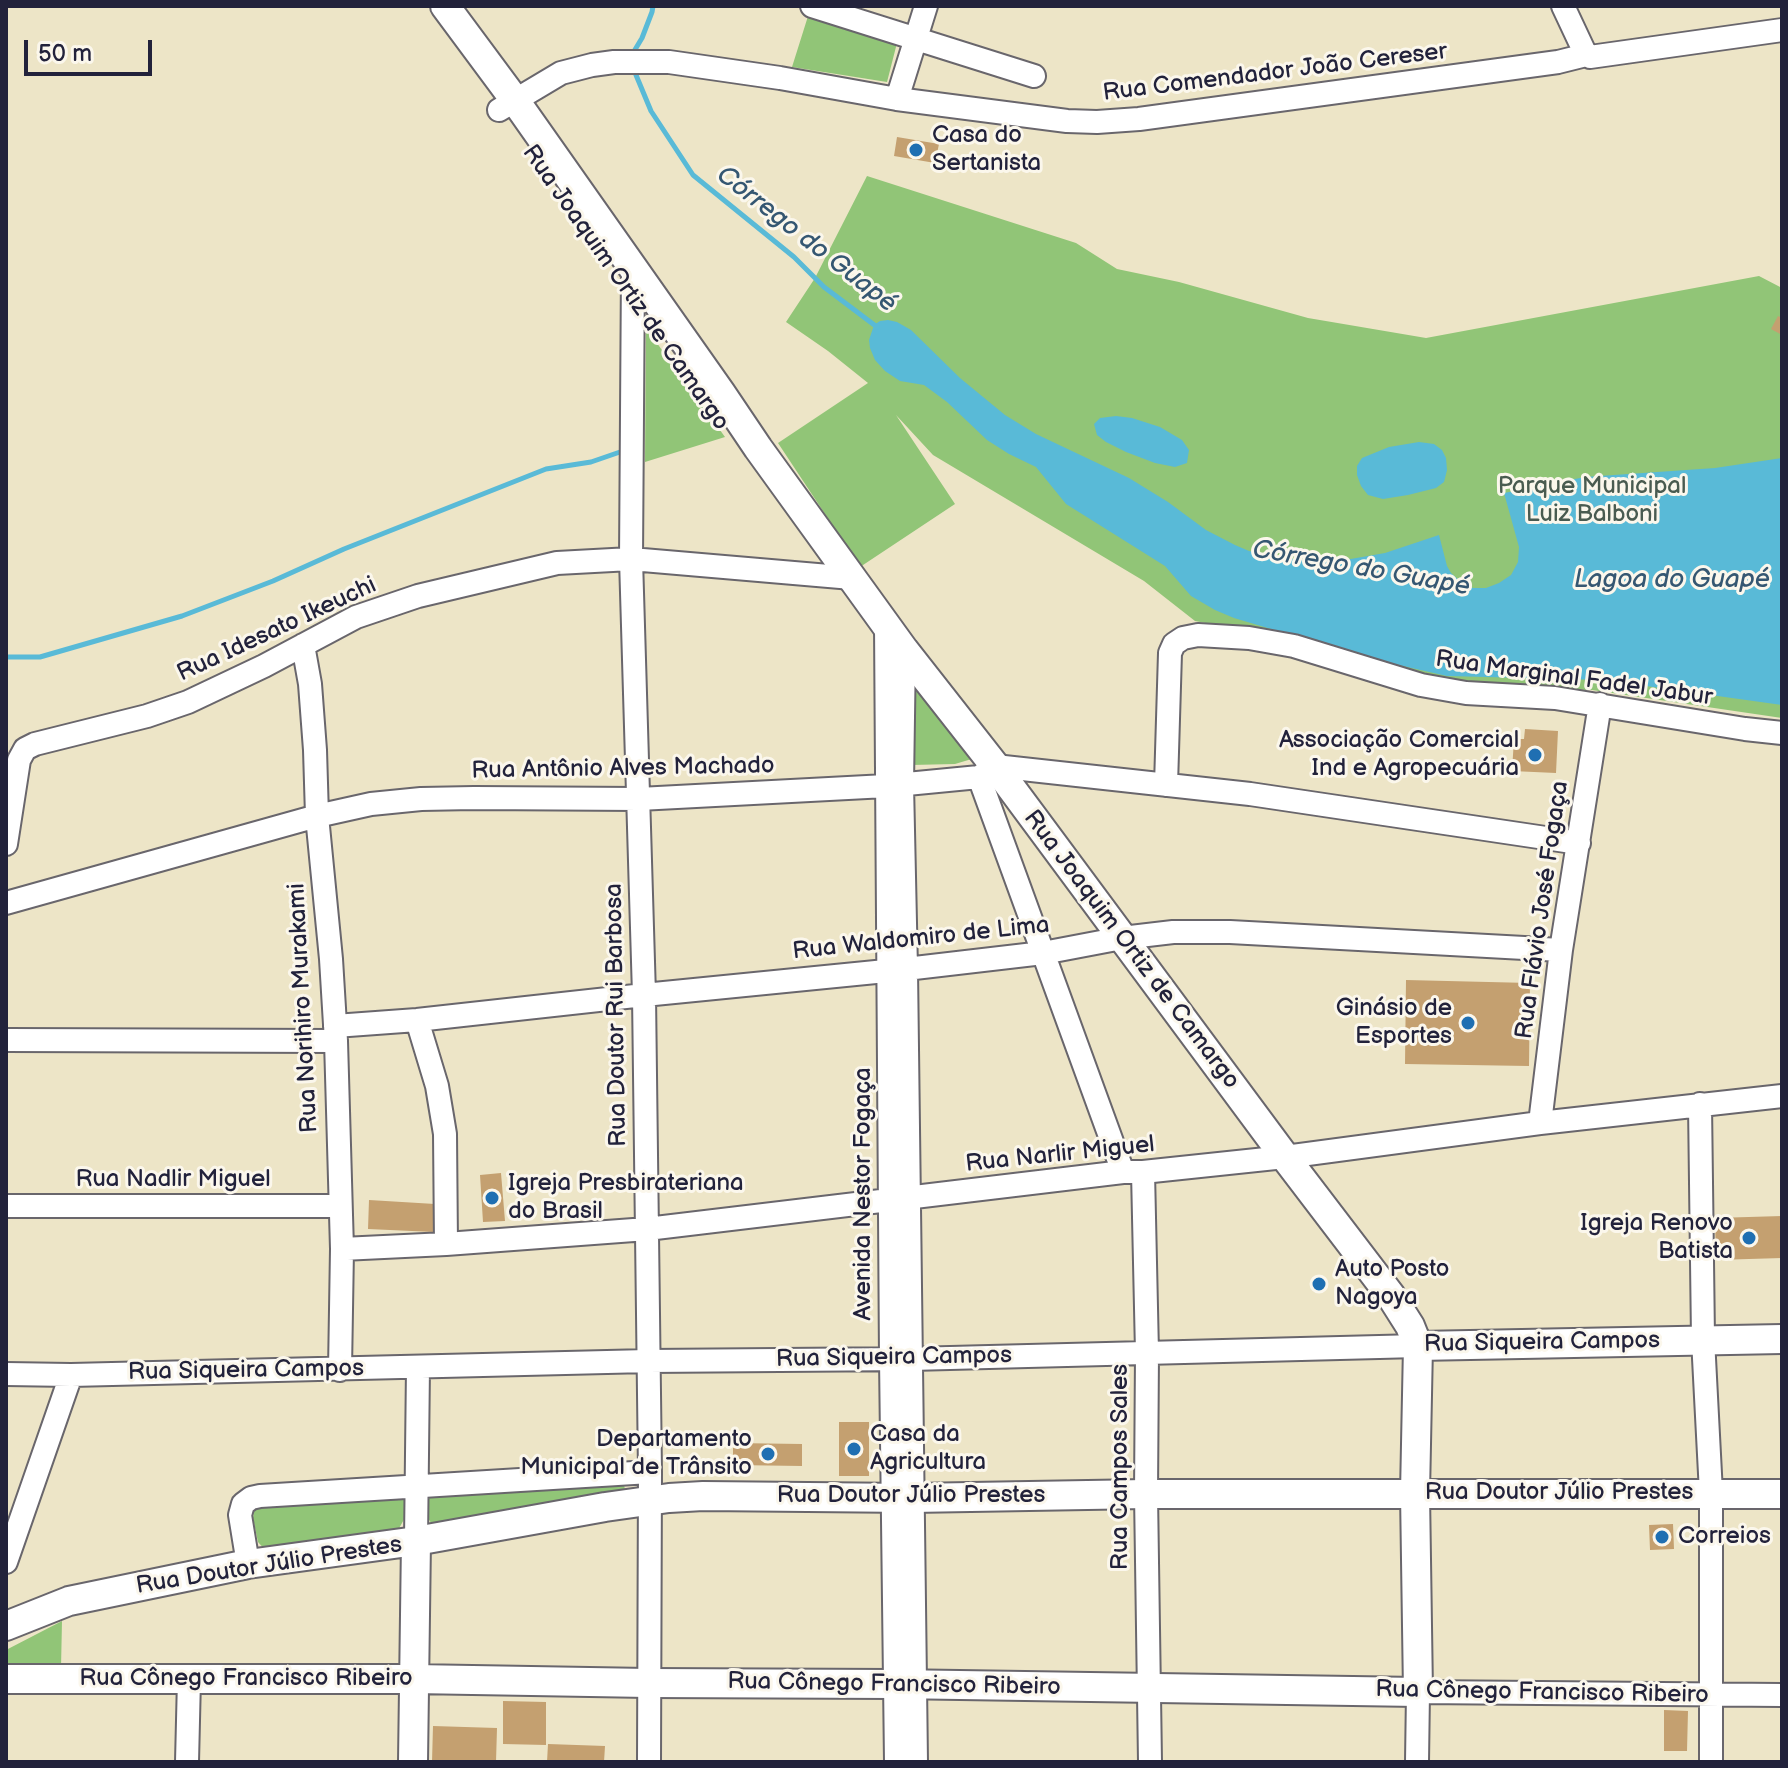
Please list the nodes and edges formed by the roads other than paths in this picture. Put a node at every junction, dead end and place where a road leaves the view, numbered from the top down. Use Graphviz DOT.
graph roads {
  1 [pos="424,6"];
  2 [pos="445,6"];
  3 [pos="812,6"];
  4 [pos="926,6"];
  5 [pos="1571,8"];
  6 [pos="1782,30"];
  7 [pos="916,38"];
  8 [pos="1586,55"];
  9 [pos="1034,76"];
  10 [pos="897,99"];
  11 [pos="507,105"];
  12 [pos="633,267"];
  13 [pos="632,299"];
  14 [pos="631,559"];
  15 [pos="845,568"];
  16 [pos="886,625"];
  17 [pos="303,645"];
  18 [pos="904,650"];
  19 [pos="1600,704"];
  20 [pos="1782,733"];
  21 [pos="987,772"];
  22 [pos="894,785"];
  23 [pos="1166,785"];
  24 [pos="639,799"];
  25 [pos="317,816"];
  26 [pos="1579,843"];
  27 [pos="6,844"];
  28 [pos="6,903"];
  29 [pos="1122,938"];
  30 [pos="1561,950"];
  31 [pos="1043,953"];
  32 [pos="898,970"];
  33 [pos="644,995"];
  34 [pos="417,1020"];
  35 [pos="335,1034"];
  36 [pos="6,1040"];
  37 [pos="1782,1096"];
  38 [pos="1700,1104"];
  39 [pos="1540,1123"];
  40 [pos="1285,1157"];
  41 [pos="1133,1172"];
  42 [pos="900,1200"];
  43 [pos="6,1206"];
  44 [pos="339,1206"];
  45 [pos="647,1229"];
  46 [pos="446,1244"];
  47 [pos="342,1249"];
  48 [pos="1703,1339"];
  49 [pos="1782,1339"];
  50 [pos="1418,1346"];
  51 [pos="1147,1353"];
  52 [pos="901,1359"];
  53 [pos="648,1361"];
  54 [pos="418,1367"];
  55 [pos="340,1370"];
  56 [pos="6,1374"];
  57 [pos="71,1375"];
  58 [pos="650,1472"];
  59 [pos="417,1486"];
  60 [pos="1415,1493"];
  61 [pos="1711,1493"];
  62 [pos="1146,1494"];
  63 [pos="1782,1494"];
  64 [pos="902,1498"];
  65 [pos="650,1501"];
  66 [pos="416,1541"];
  67 [pos="6,1562"];
  68 [pos="248,1564"];
  69 [pos="6,1626"];
  70 [pos="6,1679"];
  71 [pos="189,1679"];
  72 [pos="414,1679"];
  73 [pos="648,1683"];
  74 [pos="905,1684"];
  75 [pos="1150,1688"];
  76 [pos="1418,1692"];
  77 [pos="1713,1695"];
  78 [pos="1782,1695"];
  79 [pos="187,1762"];
  80 [pos="413,1762"];
  81 [pos="649,1762"];
  82 [pos="896,1762"];
  83 [pos="916,1762"];
  84 [pos="1150,1762"];
  85 [pos="1417,1762"];
  86 [pos="1711,1762"];
  1 -- 11 [label="main road, Rua Joaquim Ortiz de Camargo"];
  2 -- 11 [label="main road, Rua Joaquim Ortiz de Camargo"];
  3 -- 7 [label="street"];
  4 -- 7 [label="street"];
  5 -- 8 [label="street"];
  6 -- 8 [label="street, Rua Comendador João Cereser"];
  7 -- 9 [label="street"];
  7 -- 10 [label="street"];
  8 -- 10 [label="street, Rua Comendador João Cereser"];
  10 -- 11 [label="street, Rua Comendador João Cereser"];
  11 -- 12 [label="main road, Rua Joaquim Ortiz de Camargo"];
  11 -- 13 [label="main road, Rua Joaquim Ortiz de Camargo"];
  12 -- 13 [label="street, Rua Doutor Rui Barbosa"];
  12 -- 15 [label="main road, Rua Joaquim Ortiz de Camargo"];
  13 -- 14 [label="street, Rua Doutor Rui Barbosa"];
  13 -- 15 [label="main road, Rua Joaquim Ortiz de Camargo"];
  14 -- 15 [label="street, Rua Idesato Ikeuchi"];
  14 -- 17 [label="street, Rua Idesato Ikeuchi"];
  14 -- 24 [label="street, Rua Doutor Rui Barbosa"];
  15 -- 16 [label="main road, Rua Joaquim Ortiz de Camargo"];
  16 -- 18 [label="main road, Rua Joaquim Ortiz de Camargo"];
  16 -- 22 [label="street, Avenida Nestor Fogaça"];
  17 -- 25 [label="street, Rua Norihiro Murakami"];
  17 -- 27 [label="street, Rua Idesato Ikeuchi"];
  18 -- 21 [label="main road, Rua Joaquim Ortiz de Camargo"];
  18 -- 22 [label="street, Avenida Nestor Fogaça"];
  19 -- 20 [label="street, Rua Marginal Fadel Jabur"];
  19 -- 23 [label="street, Rua Marginal Fadel Jabur"];
  19 -- 26 [label="street, Rua Flávio José Fogaça"];
  21 -- 22 [label="street, Rua Antônio Alves Machado"];
  21 -- 23 [label="street, Rua Antônio Alves Machado"];
  21 -- 29 [label="main road, Rua Joaquim Ortiz de Camargo"];
  21 -- 31 [label="street, Rua Campos Sales"];
  22 -- 24 [label="street, Rua Antônio Alves Machado"];
  22 -- 32 [label="street, Avenida Nestor Fogaça"];
  23 -- 26 [label="street, Rua Antônio Alves Machado"];
  24 -- 25 [label="street, Rua Antônio Alves Machado"];
  24 -- 33 [label="street, Rua Doutor Rui Barbosa"];
  25 -- 28 [label="street, Rua Antônio Alves Machado"];
  25 -- 35 [label="street, Rua Norihiro Murakami"];
  26 -- 30 [label="street, Rua Flávio José Fogaça"];
  29 -- 30 [label="street, Rua Waldomiro de Lima"];
  29 -- 31 [label="street, Rua Waldomiro de Lima"];
  29 -- 40 [label="main road, Rua Joaquim Ortiz de Camargo"];
  30 -- 39 [label="street, Rua Flávio José Fogaça"];
  31 -- 32 [label="street, Rua Waldomiro de Lima"];
  31 -- 41 [label="street, Rua Campos Sales"];
  32 -- 33 [label="street, Rua Waldomiro de Lima"];
  32 -- 42 [label="street, Avenida Nestor Fogaça"];
  33 -- 34 [label="street, Rua Waldomiro de Lima"];
  33 -- 45 [label="street, Rua Doutor Rui Barbosa"];
  34 -- 35 [label="street, Rua Waldomiro de Lima"];
  34 -- 46 [label="street"];
  35 -- 36 [label="street, Rua Waldomiro de Lima"];
  35 -- 44 [label="street, Rua Norihiro Murakami"];
  37 -- 38 [label="street, Rua Narlir Miguel"];
  38 -- 39 [label="street, Rua Narlir Miguel"];
  38 -- 48 [label="street"];
  39 -- 40 [label="street, Rua Narlir Miguel"];
  40 -- 41 [label="street, Rua Narlir Miguel"];
  40 -- 50 [label="main road, Rua Joaquim Ortiz de Camargo"];
  41 -- 42 [label="street, Rua Narlir Miguel"];
  41 -- 51 [label="street, Rua Campos Sales"];
  42 -- 45 [label="street, Rua Narlir Miguel"];
  42 -- 52 [label="street, Avenida Nestor Fogaça"];
  43 -- 44 [label="street, Rua Nadlir Miguel"];
  44 -- 47 [label="street, Rua Norihiro Murakami"];
  45 -- 46 [label="street, Rua Narlir Miguel"];
  45 -- 53 [label="street, Rua Doutor Rui Barbosa"];
  46 -- 47 [label="street, Rua Narlir Miguel"];
  47 -- 55 [label="street, Rua Norihiro Murakami"];
  48 -- 49 [label="main road, Rua Siqueira Campos"];
  48 -- 50 [label="main road, Rua Siqueira Campos"];
  48 -- 61 [label="street"];
  50 -- 51 [label="street, Rua Siqueira Campos"];
  50 -- 60 [label="main road"];
  51 -- 52 [label="street, Rua Siqueira Campos"];
  51 -- 62 [label="street, Rua Campos Sales"];
  52 -- 53 [label="street, Rua Siqueira Campos"];
  52 -- 64 [label="street, Avenida Nestor Fogaça"];
  53 -- 54 [label="street, Rua Siqueira Campos"];
  53 -- 58 [label="street, Rua Doutor Rui Barbosa"];
  54 -- 55 [label="street, Rua Siqueira Campos"];
  54 -- 59 [label="street"];
  55 -- 57 [label="street, Rua Siqueira Campos"];
  56 -- 57 [label="street, Rua Siqueira Campos"];
  57 -- 67 [label="street"];
  58 -- 59 [label="street"];
  58 -- 65 [label="street, Rua Doutor Rui Barbosa"];
  59 -- 66 [label="street"];
  59 -- 68 [label="street"];
  60 -- 61 [label="main road, Rua Doutor Júlio Prestes"];
  60 -- 62 [label="main road, Rua Doutor Júlio Prestes"];
  60 -- 76 [label="main road"];
  61 -- 63 [label="main road, Rua Doutor Júlio Prestes"];
  61 -- 77 [label="street"];
  62 -- 64 [label="main road, Rua Doutor Júlio Prestes"];
  62 -- 75 [label="street, Rua Campos Sales"];
  64 -- 65 [label="main road, Rua Doutor Júlio Prestes"];
  64 -- 74 [label="street, Avenida Nestor Fogaça"];
  65 -- 66 [label="main road, Rua Doutor Júlio Prestes"];
  65 -- 73 [label="street, Rua Doutor Rui Barbosa"];
  66 -- 68 [label="main road, Rua Doutor Júlio Prestes"];
  66 -- 72 [label="main road"];
  68 -- 69 [label="main road, Rua Doutor Júlio Prestes"];
  70 -- 71 [label="main road, Rua Cônego Francisco Ribeiro"];
  71 -- 72 [label="main road, Rua Cônego Francisco Ribeiro"];
  71 -- 79 [label="street"];
  72 -- 73 [label="main road, Rua Cônego Francisco Ribeiro"];
  72 -- 80 [label="main road"];
  73 -- 74 [label="main road, Rua Cônego Francisco Ribeiro"];
  73 -- 81 [label="street, Rua Doutor Rui Barbosa"];
  74 -- 75 [label="main road, Rua Cônego Francisco Ribeiro"];
  74 -- 82 [label="street, Avenida Nestor Fogaça"];
  74 -- 83 [label="street, Avenida Nestor Fogaça"];
  75 -- 76 [label="main road, Rua Cônego Francisco Ribeiro"];
  75 -- 84 [label="street, Rua Campos Sales"];
  76 -- 77 [label="street, Rua Cônego Francisco Ribeiro"];
  76 -- 85 [label="street"];
  77 -- 78 [label="street, Rua Cônego Francisco Ribeiro"];
  77 -- 86 [label="street"];
}
